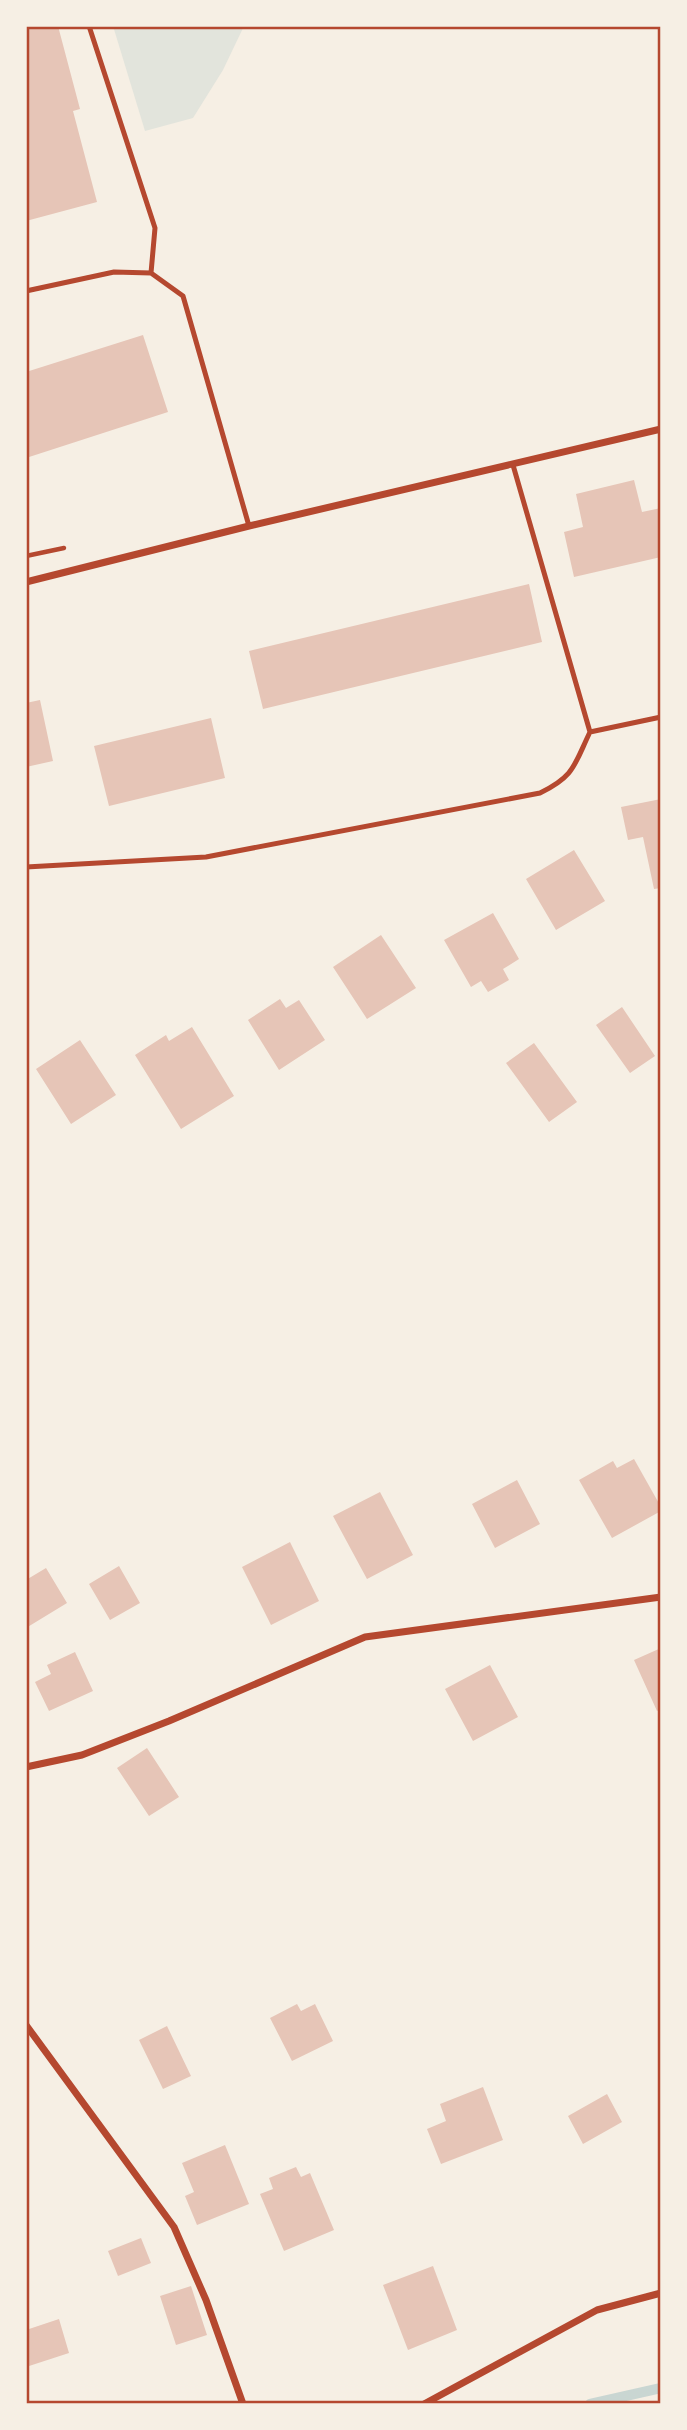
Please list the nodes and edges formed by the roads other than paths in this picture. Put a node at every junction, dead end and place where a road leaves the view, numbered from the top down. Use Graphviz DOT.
graph roads {
  1 [pos="89,26"];
  2 [pos="151,273"];
  3 [pos="26,291"];
  4 [pos="661,429"];
  5 [pos="513,465"];
  6 [pos="249,526"];
  7 [pos="26,582"];
  8 [pos="661,717"];
  9 [pos="590,732"];
  10 [pos="26,867"];
  11 [pos="661,1597"];
  12 [pos="26,1766"];
  13 [pos="26,2025"];
  14 [pos="661,2293"];
  15 [pos="243,2404"];
  16 [pos="425,2404"];
  1 -- 2 [label="lane"];
  2 -- 3 [label="lane"];
  2 -- 6 [label="lane"];
  4 -- 5 [label="street"];
  5 -- 6 [label="street"];
  5 -- 9 [label="lane"];
  6 -- 7 [label="street"];
  8 -- 9 [label="lane"];
  9 -- 10 [label="lane"];
  11 -- 12 [label="street"];
  13 -- 15 [label="street"];
  14 -- 16 [label="street"];
}
